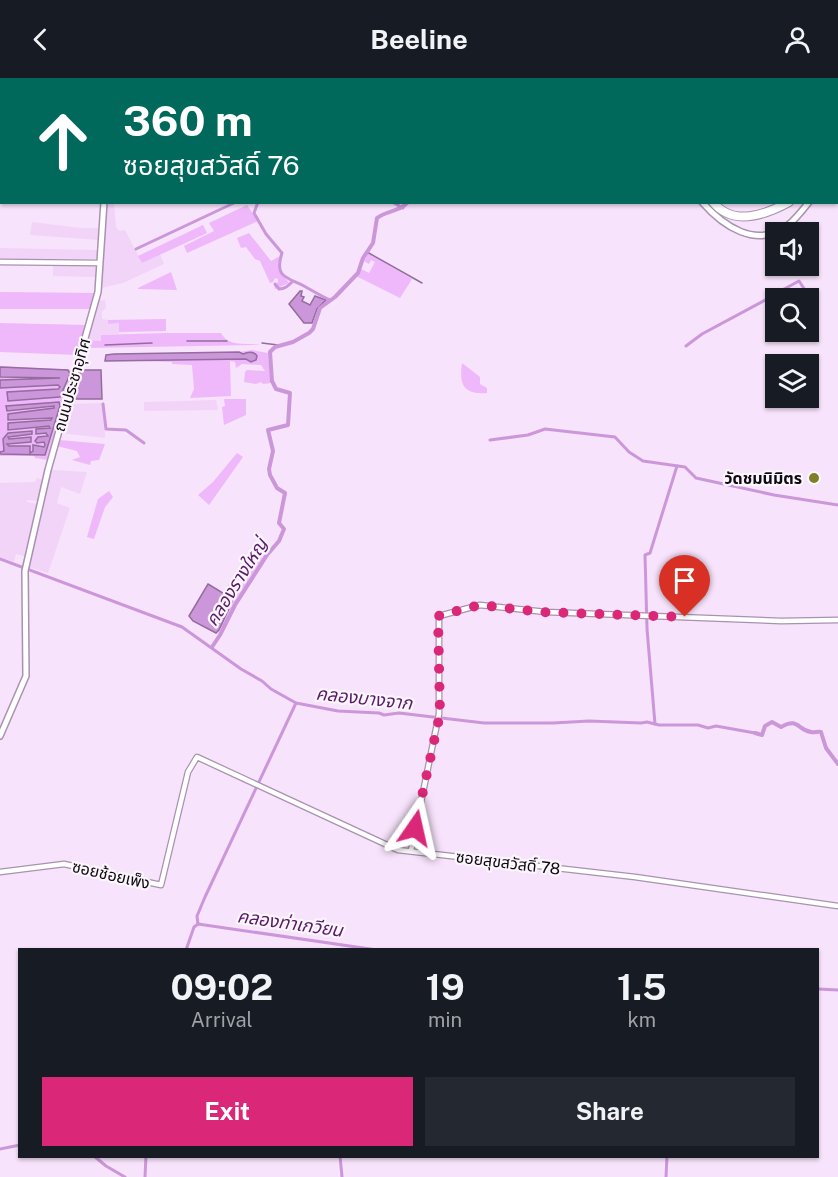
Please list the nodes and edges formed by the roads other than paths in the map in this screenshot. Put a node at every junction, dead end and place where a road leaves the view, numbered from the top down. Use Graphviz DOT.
graph roads {
  1 [pos="104,204"];
  2 [pos="704,204"];
  3 [pos="717,204"];
  4 [pos="784,204"];
  5 [pos="807,204"];
  6 [pos="0,262"];
  7 [pos="99,263"];
  8 [pos="838,620"];
  9 [pos="0,736"];
  10 [pos="197,757"];
  11 [pos="411,851"];
  12 [pos="0,873"];
  13 [pos="838,906"];
  1 -- 7 [label="main road, ถนนประชาอุทิศ"];
  2 -- 5 [label="main road"];
  3 -- 4 [label="highway"];
  6 -- 7 [label="street"];
  7 -- 9 [label="main road, ถนนประชาอุทิศ"];
  8 -- 11 [label="street"];
  10 -- 11 [label="street, ซอยสุขสวัสดิ์ 78"];
  10 -- 12 [label="street, ซอยช้อยเพ็ง"];
  11 -- 13 [label="street, ซอยสุขสวัสดิ์ 78"];
}
